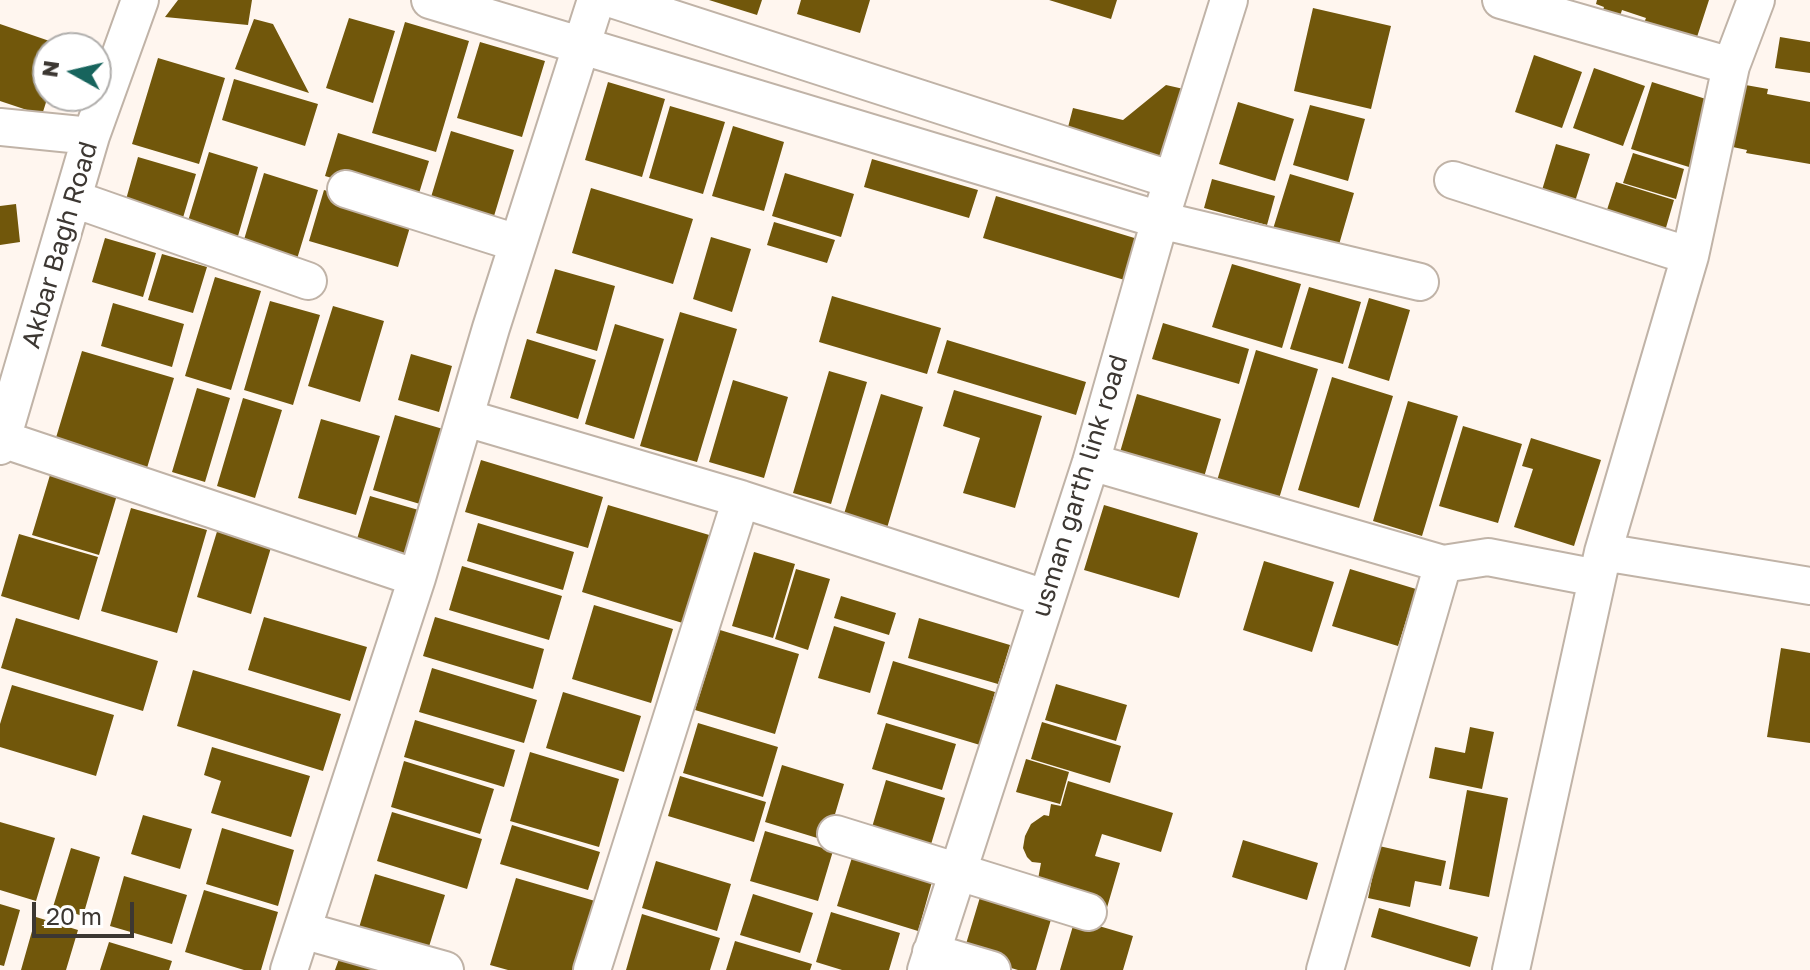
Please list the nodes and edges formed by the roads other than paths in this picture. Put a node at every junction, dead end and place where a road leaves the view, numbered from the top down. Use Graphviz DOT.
graph roads {
  1 [pos="140,0"];
  2 [pos="430,0"];
  3 [pos="596,0"];
  4 [pos="615,0"];
  5 [pos="1229,0"];
  6 [pos="1501,0"];
  7 [pos="1756,0"];
  8 [pos="581,45"];
  9 [pos="1731,66"];
  10 [pos="0,127"];
  11 [pos="91,136"];
  12 [pos="1172,180"];
  13 [pos="1453,180"];
  14 [pos="346,189"];
  15 [pos="74,199"];
  16 [pos="1160,220"];
  17 [pos="517,243"];
  18 [pos="1690,256"];
  19 [pos="308,281"];
  20 [pos="1420,282"];
  21 [pos="466,418"];
  22 [pos="1,442"];
  23 [pos="1091,462"];
  24 [pos="741,499"];
  25 [pos="1443,564"];
  26 [pos="1600,565"];
  27 [pos="417,578"];
  28 [pos="1810,586"];
  29 [pos="1045,598"];
  30 [pos="836,834"];
  31 [pos="958,870"];
  32 [pos="1088,912"];
  33 [pos="302,930"];
  34 [pos="929,961"];
  35 [pos="289,970"];
  36 [pos="445,970"];
  37 [pos="592,970"];
  38 [pos="992,970"];
  39 [pos="1325,970"];
  40 [pos="1511,970"];
  1 -- 11 [label="street, Akbar Bagh Road"];
  2 -- 8 [label="street"];
  3 -- 8 [label="street"];
  4 -- 12 [label="street"];
  5 -- 12 [label="street, usman garth link road"];
  6 -- 9 [label="street"];
  7 -- 9 [label="street"];
  8 -- 16 [label="street"];
  8 -- 17 [label="street"];
  9 -- 18 [label="street"];
  10 -- 11 [label="street"];
  11 -- 15 [label="street, Akbar Bagh Road"];
  12 -- 16 [label="street, usman garth link road"];
  13 -- 18 [label="street"];
  14 -- 17 [label="street"];
  15 -- 19 [label="street"];
  15 -- 22 [label="street, Akbar Bagh Road"];
  16 -- 20 [label="street"];
  16 -- 23 [label="street, usman garth link road"];
  17 -- 21 [label="street"];
  18 -- 26 [label="street"];
  21 -- 24 [label="street"];
  21 -- 27 [label="street"];
  22 -- 27 [label="street"];
  23 -- 25 [label="street"];
  23 -- 29 [label="street, usman garth link road"];
  24 -- 29 [label="street"];
  24 -- 37 [label="street"];
  25 -- 26 [label="street"];
  25 -- 39 [label="street"];
  26 -- 28 [label="street"];
  26 -- 40 [label="street"];
  27 -- 33 [label="street"];
  29 -- 31 [label="street, usman garth link road"];
  30 -- 31 [label="street"];
  31 -- 32 [label="street"];
  31 -- 34 [label="street, usman garth link road"];
  33 -- 35 [label="street"];
  33 -- 36 [label="street"];
  34 -- 38 [label="street"];
}
